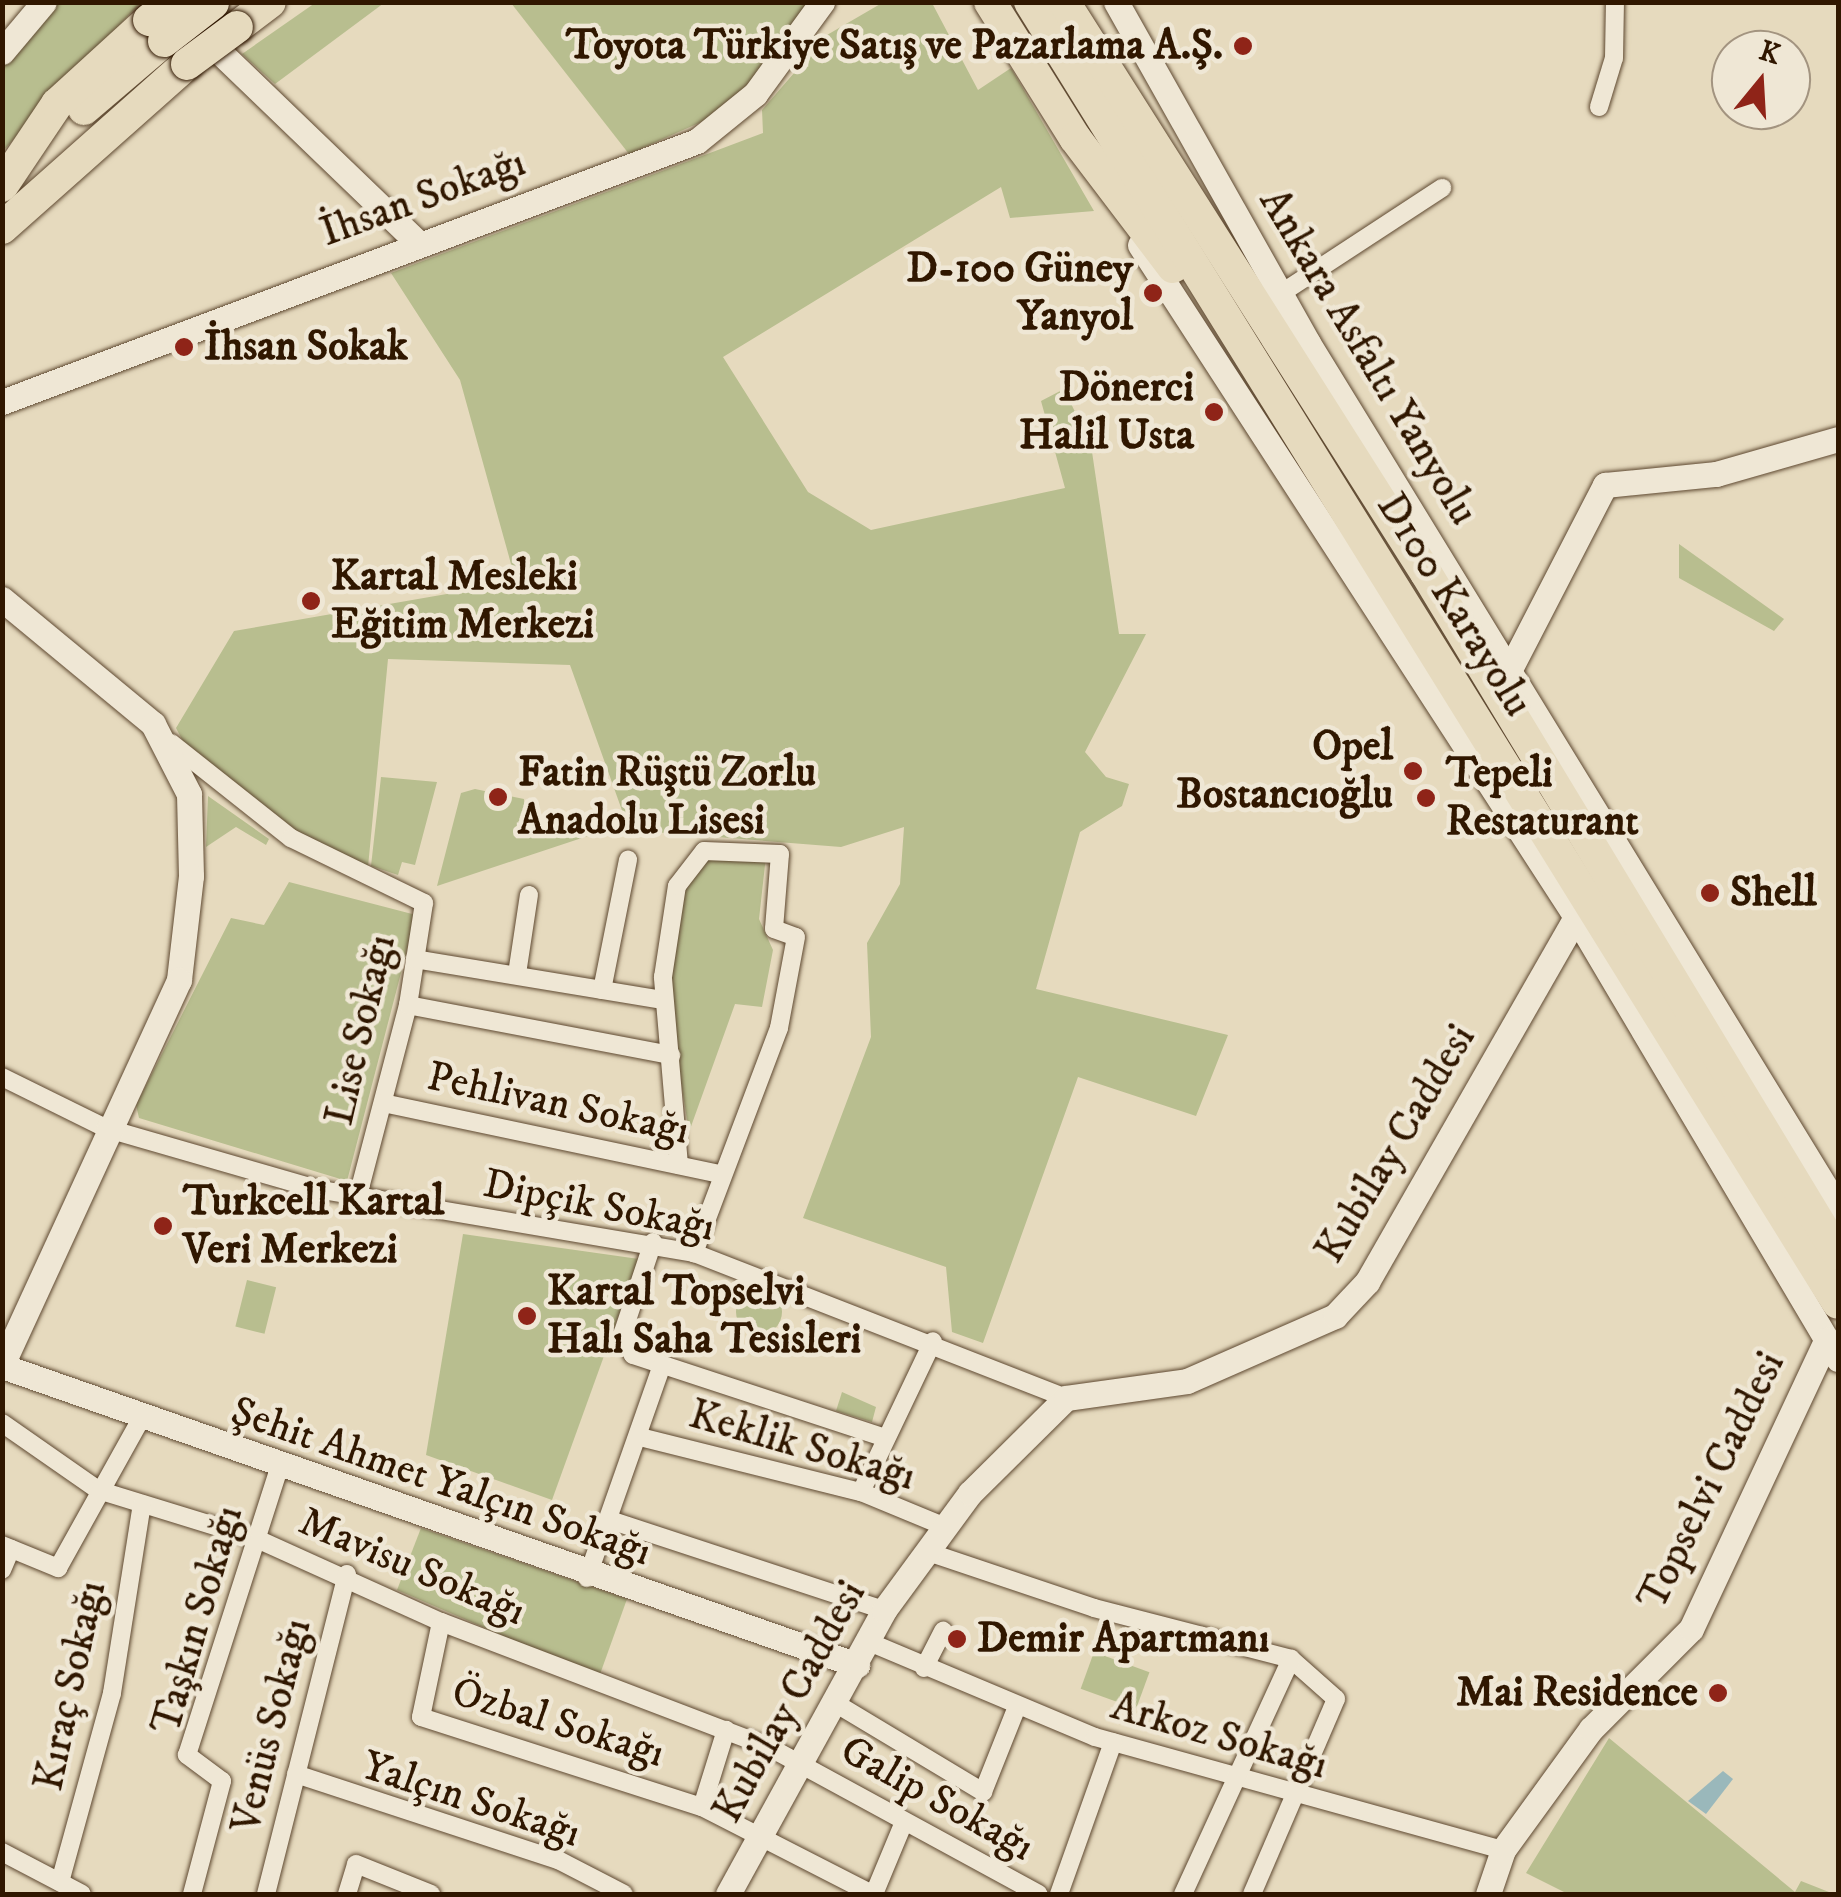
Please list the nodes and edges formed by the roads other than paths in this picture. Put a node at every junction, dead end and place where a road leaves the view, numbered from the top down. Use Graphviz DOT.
graph roads {
  1 [pos="44,2"];
  2 [pos="270,2"];
  3 [pos="822,2"];
  4 [pos="990,2"];
  5 [pos="1030,2"];
  6 [pos="1064,2"];
  7 [pos="1089,2"];
  8 [pos="1116,2"];
  9 [pos="1614,2"];
  10 [pos="214,3"];
  11 [pos="163,16"];
  12 [pos="2,52"];
  13 [pos="1599,107"];
  14 [pos="1076,138"];
  15 [pos="1442,188"];
  16 [pos="2,189"];
  17 [pos="1198,210"];
  18 [pos="2,228"];
  19 [pos="416,242"];
  20 [pos="1280,294"];
  21 [pos="1266,383"];
  22 [pos="2,402"];
  23 [pos="1838,439"];
  24 [pos="1426,574"];
  25 [pos="2,598"];
  26 [pos="1511,666"];
  27 [pos="153,724"];
  28 [pos="1555,752"];
  29 [pos="1534,815"];
  30 [pos="628,860"];
  31 [pos="529,895"];
  32 [pos="1582,927"];
  33 [pos="415,959"];
  34 [pos="518,974"];
  35 [pos="602,990"];
  36 [pos="664,1000"];
  37 [pos="408,1005"];
  38 [pos="671,1055"];
  39 [pos="2,1077"];
  40 [pos="383,1103"];
  41 [pos="105,1128"];
  42 [pos="679,1165"];
  43 [pos="720,1174"];
  44 [pos="357,1199"];
  45 [pos="1838,1208"];
  46 [pos="653,1242"];
  47 [pos="694,1254"];
  48 [pos="1838,1254"];
  49 [pos="1838,1303"];
  50 [pos="934,1341"];
  51 [pos="1833,1349"];
  52 [pos="662,1365"];
  53 [pos="2,1366"];
  54 [pos="1066,1398"];
  55 [pos="142,1417"];
  56 [pos="2,1423"];
  57 [pos="640,1437"];
  58 [pos="886,1438"];
  59 [pos="279,1469"];
  60 [pos="98,1490"];
  61 [pos="861,1492"];
  62 [pos="142,1504"];
  63 [pos="610,1520"];
  64 [pos="943,1526"];
  65 [pos="257,1539"];
  66 [pos="6,1547"];
  67 [pos="925,1551"];
  68 [pos="2,1570"];
  69 [pos="347,1574"];
  70 [pos="588,1578"];
  71 [pos="884,1610"];
  72 [pos="441,1622"];
  73 [pos="943,1631"];
  74 [pos="862,1653"];
  75 [pos="1291,1658"];
  76 [pos="924,1668"];
  77 [pos="835,1702"];
  78 [pos="1016,1708"];
  79 [pos="726,1730"];
  80 [pos="1113,1742"];
  81 [pos="801,1764"];
  82 [pos="296,1774"];
  83 [pos="1235,1779"];
  84 [pos="1295,1794"];
  85 [pos="702,1807"];
  86 [pos="904,1822"];
  87 [pos="762,1835"];
  88 [pos="1502,1850"];
  89 [pos="5,1862"];
  90 [pos="60,1882"];
  91 [pos="82,1894"];
  92 [pos="192,1894"];
  93 [pos="266,1894"];
  94 [pos="347,1894"];
  95 [pos="431,1894"];
  96 [pos="624,1894"];
  97 [pos="728,1894"];
  98 [pos="873,1894"];
  99 [pos="1040,1894"];
  100 [pos="1059,1894"];
  101 [pos="1183,1894"];
  102 [pos="1252,1894"];
  103 [pos="1488,1894"];
  1 -- 12 [label="street"];
  2 -- 18 [label="highway, bridge"];
  3 -- 19 [label="street, İhsan Sokağı"];
  4 -- 14 [label="highway"];
  5 -- 21 [label="highway, D100 Karayolu"];
  6 -- 17 [label="highway, D100 Karayolu"];
  7 -- 17 [label="highway"];
  8 -- 20 [label="street, Ankara Asfaltı Yanyolu"];
  9 -- 13 [label="street"];
  10 -- 11 [label="highway, bridge"];
  11 -- 16 [label="highway"];
  11 -- 19 [label="street"];
  14 -- 21 [label="highway"];
  14 -- 32 [label="street"];
  15 -- 20 [label="street"];
  17 -- 24 [label="highway, D100 Karayolu"];
  19 -- 22 [label="street, İhsan Sokağı"];
  20 -- 26 [label="street, Ankara Asfaltı Yanyolu"];
  21 -- 29 [label="highway, D100 Karayolu"];
  23 -- 26 [label="street"];
  24 -- 28 [label="highway"];
  24 -- 48 [label="highway, D100 Karayolu"];
  25 -- 27 [label="street"];
  26 -- 28 [label="street, Ankara Asfaltı Yanyolu"];
  27 -- 33 [label="street, Lise Sokağı"];
  27 -- 41 [label="street"];
  28 -- 45 [label="street, Ankara Asfaltı Yanyolu"];
  29 -- 32 [label="highway"];
  29 -- 49 [label="highway, D100 Karayolu"];
  30 -- 35 [label="street"];
  31 -- 34 [label="street"];
  32 -- 51 [label="street"];
  32 -- 54 [label="street, Kubilay Caddesi"];
  33 -- 34 [label="street"];
  33 -- 37 [label="street, Lise Sokağı"];
  34 -- 35 [label="street"];
  35 -- 36 [label="street"];
  36 -- 38 [label="street"];
  36 -- 43 [label="street"];
  37 -- 38 [label="street"];
  37 -- 40 [label="street, Lise Sokağı"];
  38 -- 42 [label="street"];
  39 -- 41 [label="street, Dipçik Sokağı"];
  40 -- 42 [label="street, Pehlivan Sokağı"];
  40 -- 44 [label="street, Lise Sokağı"];
  41 -- 44 [label="street, Dipçik Sokağı"];
  41 -- 53 [label="street"];
  42 -- 43 [label="street, Pehlivan Sokağı"];
  43 -- 47 [label="street"];
  44 -- 46 [label="street, Dipçik Sokağı"];
  46 -- 47 [label="street, Dipçik Sokağı"];
  46 -- 52 [label="street"];
  47 -- 50 [label="street, Dipçik Sokağı"];
  50 -- 54 [label="street, Dipçik Sokağı"];
  50 -- 58 [label="street"];
  51 -- 88 [label="street, Topselvi Caddesi"];
  52 -- 57 [label="street"];
  52 -- 58 [label="street"];
  53 -- 55 [label="street, Şehit Ahmet Yalçın Sokağı"];
  54 -- 64 [label="street, Kubilay Caddesi"];
  55 -- 59 [label="street, Şehit Ahmet Yalçın Sokağı"];
  55 -- 60 [label="street"];
  56 -- 60 [label="street, Mavisu Sokağı"];
  57 -- 61 [label="street, Keklik Sokağı"];
  57 -- 63 [label="street"];
  58 -- 61 [label="street"];
  59 -- 65 [label="street, Taşkın Sokağı"];
  59 -- 70 [label="street, Şehit Ahmet Yalçın Sokağı"];
  60 -- 62 [label="street, Mavisu Sokağı"];
  60 -- 66 [label="street"];
  61 -- 64 [label="street, Keklik Sokağı"];
  62 -- 65 [label="street, Mavisu Sokağı"];
  62 -- 90 [label="street, Kıraç Sokağı"];
  63 -- 70 [label="street"];
  63 -- 71 [label="street"];
  64 -- 67 [label="street, Kubilay Caddesi"];
  65 -- 69 [label="street, Mavisu Sokağı"];
  65 -- 92 [label="street, Taşkın Sokağı"];
  66 -- 68 [label="street"];
  67 -- 71 [label="street, Kubilay Caddesi"];
  67 -- 75 [label="street"];
  69 -- 72 [label="street, Mavisu Sokağı"];
  69 -- 82 [label="street, Venüs Sokağı"];
  70 -- 74 [label="street, Şehit Ahmet Yalçın Sokağı"];
  71 -- 74 [label="street, Kubilay Caddesi"];
  72 -- 79 [label="street, Mavisu Sokağı"];
  72 -- 85 [label="street, Özbal Sokağı"];
  73 -- 76 [label="street"];
  74 -- 76 [label="street, Arkoz Sokağı"];
  74 -- 77 [label="street, Kubilay Caddesi"];
  75 -- 83 [label="street"];
  75 -- 84 [label="street"];
  76 -- 78 [label="street, Arkoz Sokağı"];
  77 -- 78 [label="street"];
  77 -- 81 [label="street, Kubilay Caddesi"];
  78 -- 80 [label="street, Arkoz Sokağı"];
  79 -- 81 [label="street, Mavisu Sokağı"];
  79 -- 85 [label="street"];
  80 -- 83 [label="street, Arkoz Sokağı"];
  80 -- 100 [label="street"];
  81 -- 86 [label="street, Galip Sokağı"];
  81 -- 87 [label="street, Kubilay Caddesi"];
  82 -- 93 [label="street, Venüs Sokağı"];
  82 -- 96 [label="street, Yalçın Sokağı"];
  83 -- 84 [label="street, Arkoz Sokağı"];
  83 -- 101 [label="street"];
  84 -- 88 [label="street, Arkoz Sokağı"];
  84 -- 102 [label="street"];
  85 -- 87 [label="street, Özbal Sokağı"];
  86 -- 98 [label="street"];
  86 -- 99 [label="street, Galip Sokağı"];
  87 -- 97 [label="street, Kubilay Caddesi"];
  87 -- 98 [label="street, Özbal Sokağı"];
  88 -- 103 [label="street, Topselvi Caddesi"];
  89 -- 90 [label="street"];
  90 -- 91 [label="street"];
  94 -- 95 [label="street"];
}
